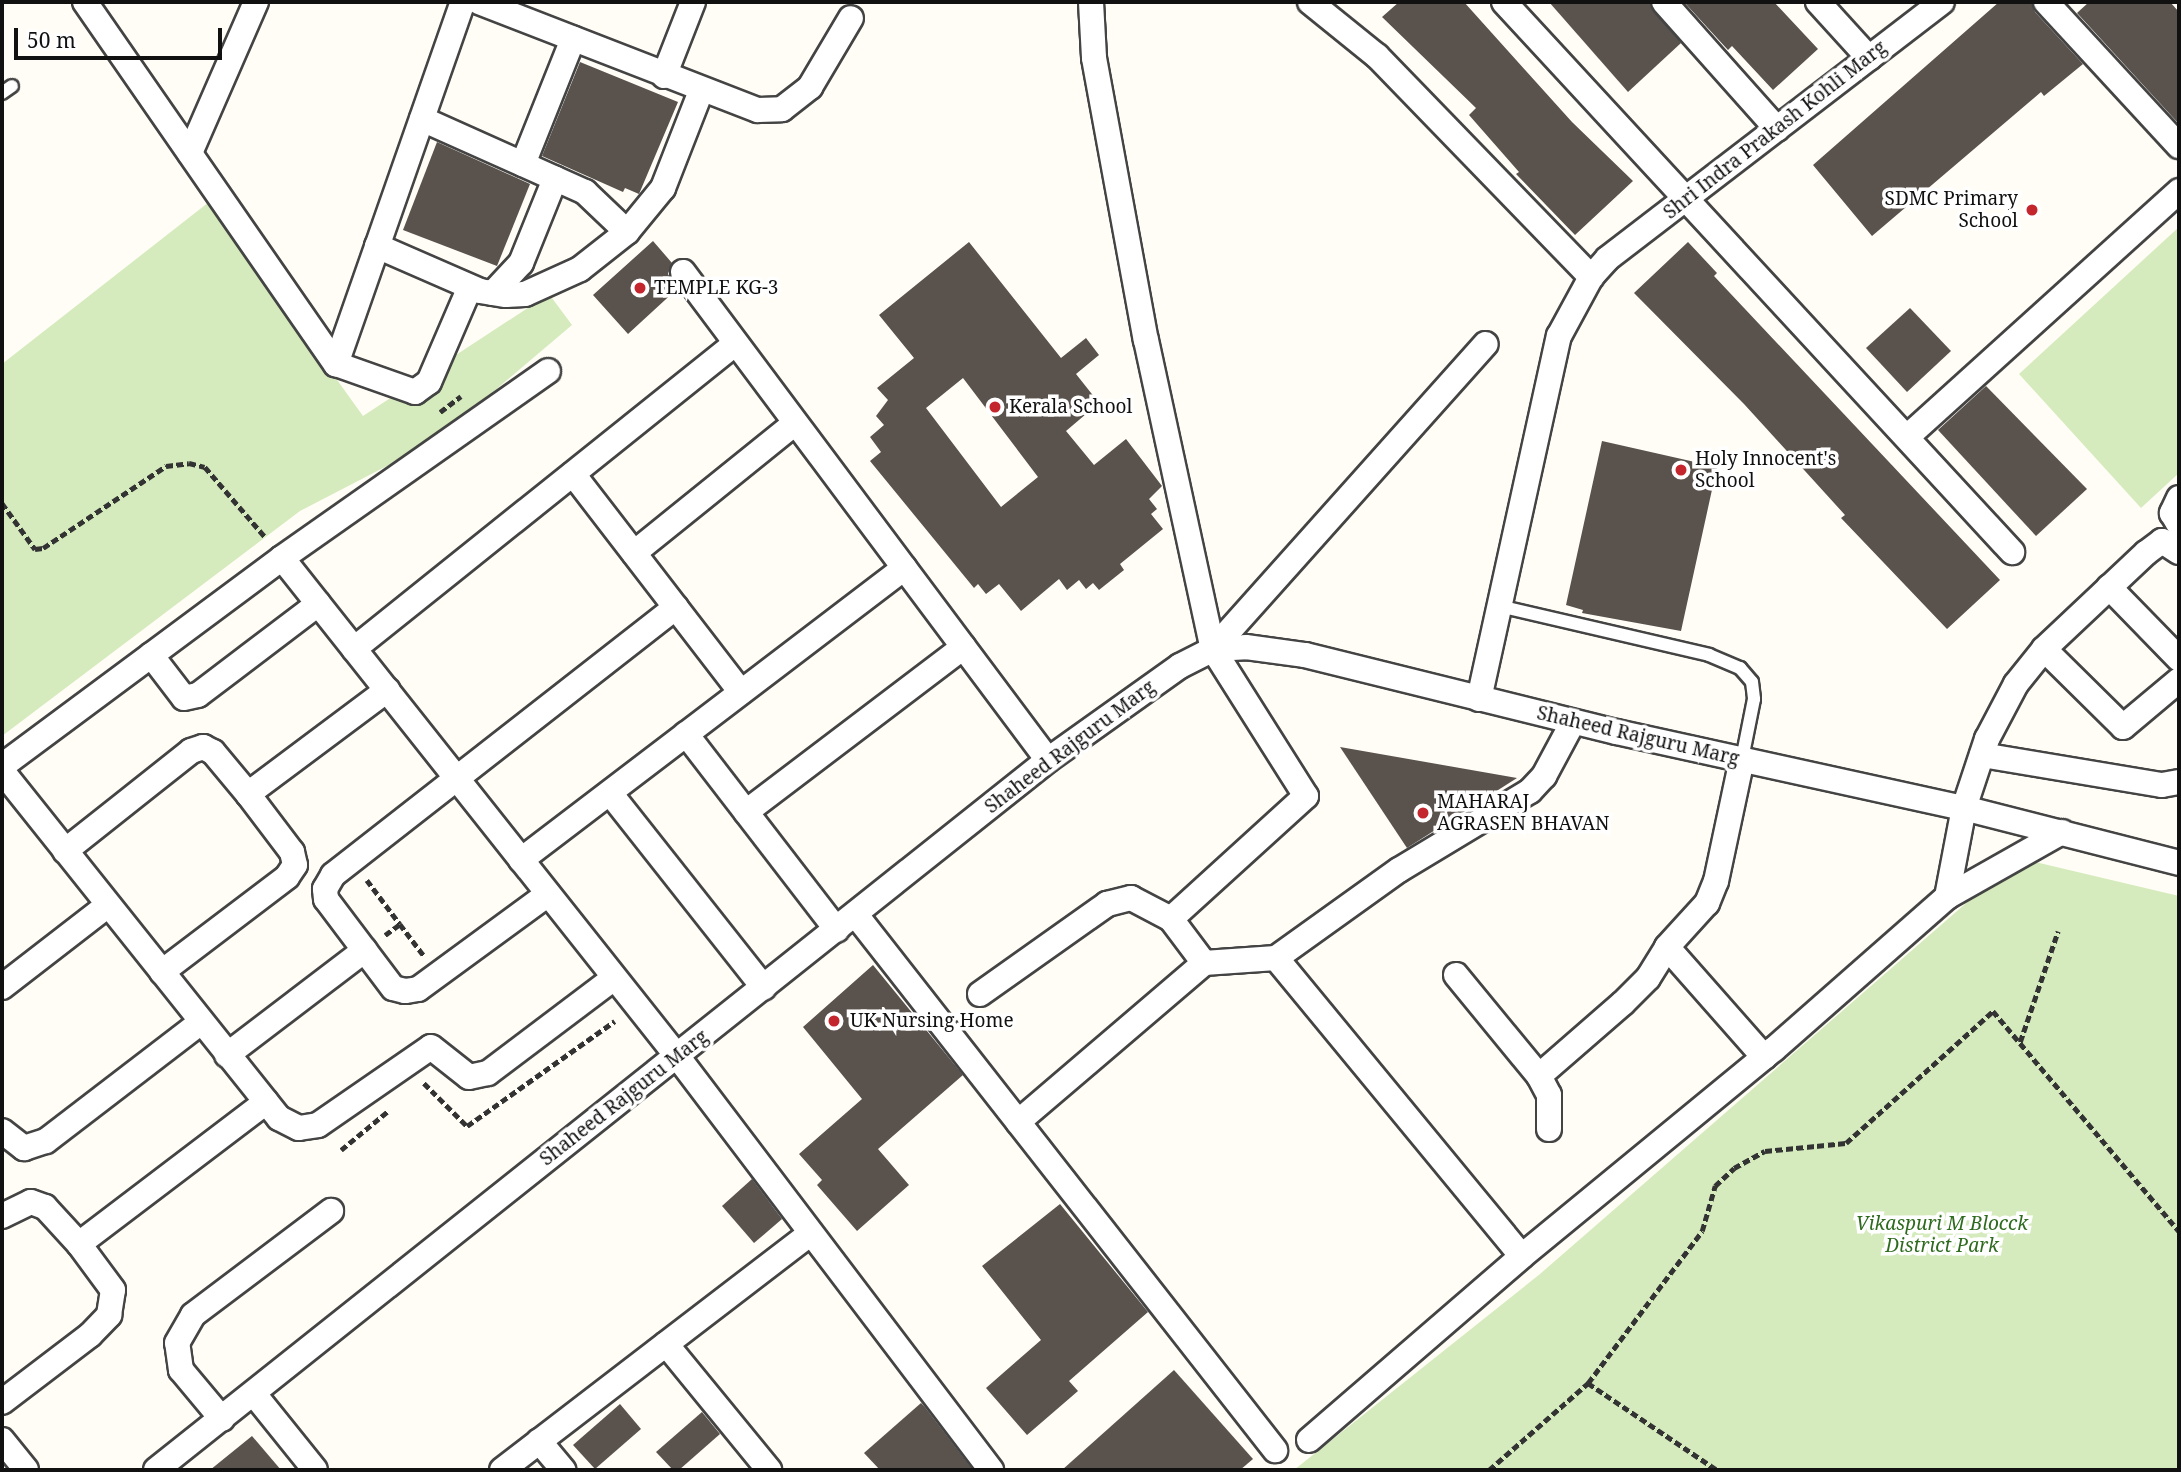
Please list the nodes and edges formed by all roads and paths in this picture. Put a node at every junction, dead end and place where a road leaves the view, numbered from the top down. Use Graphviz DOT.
graph roads {
  1 [pos="85,2"];
  2 [pos="256,2"];
  3 [pos="463,2"];
  4 [pos="479,2"];
  5 [pos="693,2"];
  6 [pos="1091,2"];
  7 [pos="1310,2"];
  8 [pos="1504,2"];
  9 [pos="1664,2"];
  10 [pos="1818,2"];
  11 [pos="1942,2"];
  12 [pos="2046,2"];
  13 [pos="525,10"];
  14 [pos="851,18"];
  15 [pos="573,39"];
  16 [pos="1870,58"];
  17 [pos="663,76"];
  18 [pos="701,91"];
  19 [pos="422,119"];
  20 [pos="1777,129"];
  21 [pos="2179,146"];
  22 [pos="190,153"];
  23 [pos="523,164"];
  24 [pos="555,179"];
  25 [pos="2179,191"];
  26 [pos="1686,198"];
  27 [pos="627,232"];
  28 [pos="377,246"];
  29 [pos="1599,268"];
  30 [pos="683,272"];
  31 [pos="482,290"];
  32 [pos="736,343"];
  33 [pos="1486,344"];
  34 [pos="336,364"];
  35 [pos="548,371"];
  36 [pos="795,423"];
  37 [pos="1907,437"];
  38 [pos="573,474"];
  39 [pos="2179,498"];
  40 [pos="2,503"];
  41 [pos="2179,525"];
  42 [pos="2012,552"];
  43 [pos="2179,552"];
  44 [pos="634,553"];
  45 [pos="282,558"];
  46 [pos="904,568"];
  47 [pos="2109,587"];
  48 [pos="318,604"];
  49 [pos="1499,606"];
  50 [pos="676,607"];
  51 [pos="963,647"];
  52 [pos="354,649"];
  53 [pos="1213,649"];
  54 [pos="2044,649"];
  55 [pos="151,655"];
  56 [pos="2179,659"];
  57 [pos="2179,680"];
  58 [pos="387,690"];
  59 [pos="741,692"];
  60 [pos="1479,699"];
  61 [pos="1573,722"];
  62 [pos="686,734"];
  63 [pos="1982,755"];
  64 [pos="1742,759"];
  65 [pos="1048,760"];
  66 [pos="2,765"];
  67 [pos="2,771"];
  68 [pos="458,780"];
  69 [pos="2179,782"];
  70 [pos="610,793"];
  71 [pos="248,794"];
  72 [pos="1964,808"];
  73 [pos="746,812"];
  74 [pos="2062,832"];
  75 [pos="65,851"];
  76 [pos="521,860"];
  77 [pos="2178,862"];
  78 [pos="378,872"];
  79 [pos="548,894"];
  80 [pos="1947,897"];
  81 [pos="108,905"];
  82 [pos="1171,919"];
  83 [pos="847,923"];
  84 [pos="400,924"];
  85 [pos="2058,931"];
  86 [pos="1667,947"];
  87 [pos="365,950"];
  88 [pos="436,951"];
  89 [pos="1276,958"];
  90 [pos="1204,964"];
  91 [pos="162,972"];
  92 [pos="1456,975"];
  93 [pos="614,978"];
  94 [pos="2,987"];
  95 [pos="764,988"];
  96 [pos="980,994"];
  97 [pos="201,1022"];
  98 [pos="2020,1043"];
  99 [pos="227,1055"];
  100 [pos="677,1056"];
  101 [pos="1764,1057"];
  102 [pos="1539,1076"];
  103 [pos="266,1102"];
  104 [pos="1018,1122"];
  105 [pos="1549,1129"];
  106 [pos="2,1131"];
  107 [pos="331,1211"];
  108 [pos="2,1216"];
  109 [pos="2179,1231"];
  110 [pos="811,1233"];
  111 [pos="79,1244"];
  112 [pos="1522,1256"];
  113 [pos="666,1344"];
  114 [pos="1588,1383"];
  115 [pos="254,1394"];
  116 [pos="2,1402"];
  117 [pos="222,1419"];
  118 [pos="2,1440"];
  119 [pos="1309,1440"];
  120 [pos="539,1441"];
  121 [pos="1275,1450"];
  122 [pos="26,1470"];
  123 [pos="156,1470"];
  124 [pos="315,1470"];
  125 [pos="502,1470"];
  126 [pos="563,1470"];
  127 [pos="769,1470"];
  128 [pos="991,1470"];
  129 [pos="1489,1470"];
  130 [pos="1717,1470"];
  1 -- 22 [label="street"];
  2 -- 22 [label="street"];
  3 -- 19 [label="street"];
  4 -- 13 [label="street"];
  5 -- 17 [label="street"];
  6 -- 53 [label="street"];
  7 -- 29 [label="street"];
  8 -- 26 [label="street"];
  9 -- 20 [label="street"];
  10 -- 16 [label="street"];
  11 -- 16 [label="street, Shri Indra Prakash Kohli Marg"];
  12 -- 21 [label="street"];
  13 -- 15 [label="street"];
  14 -- 18 [label="street"];
  15 -- 17 [label="street"];
  15 -- 23 [label="street"];
  16 -- 20 [label="street, Shri Indra Prakash Kohli Marg"];
  17 -- 18 [label="street"];
  18 -- 27 [label="street"];
  19 -- 23 [label="street"];
  19 -- 28 [label="street"];
  20 -- 26 [label="street, Shri Indra Prakash Kohli Marg"];
  22 -- 34 [label="street"];
  23 -- 24 [label="street"];
  24 -- 27 [label="street"];
  24 -- 31 [label="street"];
  25 -- 37 [label="street"];
  26 -- 29 [label="street, Shri Indra Prakash Kohli Marg"];
  26 -- 37 [label="street"];
  27 -- 31 [label="street"];
  28 -- 31 [label="street"];
  28 -- 34 [label="street"];
  29 -- 49 [label="street"];
  30 -- 32 [label="street"];
  31 -- 34 [label="street"];
  32 -- 36 [label="street"];
  32 -- 38 [label="street"];
  33 -- 53 [label="street"];
  35 -- 45 [label="street"];
  36 -- 44 [label="street"];
  36 -- 46 [label="street"];
  37 -- 42 [label="street"];
  38 -- 44 [label="street"];
  38 -- 52 [label="street"];
  39 -- 41 [label="street"];
  40 -- 45 [label="path"];
  43 -- 47 [label="street"];
  44 -- 50 [label="street"];
  45 -- 48 [label="street"];
  45 -- 55 [label="street"];
  46 -- 51 [label="street"];
  46 -- 59 [label="street"];
  47 -- 54 [label="street"];
  47 -- 56 [label="street"];
  48 -- 52 [label="street"];
  48 -- 55 [label="street"];
  49 -- 60 [label="street"];
  49 -- 64 [label="lane"];
  50 -- 59 [label="street"];
  50 -- 68 [label="street"];
  51 -- 65 [label="street"];
  51 -- 73 [label="street"];
  52 -- 58 [label="street"];
  53 -- 60 [label="street, Shaheed Rajguru Marg"];
  53 -- 65 [label="street, Shaheed Rajguru Marg"];
  53 -- 82 [label="street"];
  54 -- 57 [label="street"];
  54 -- 63 [label="street"];
  55 -- 66 [label="street"];
  58 -- 68 [label="street"];
  58 -- 71 [label="street"];
  59 -- 62 [label="street"];
  60 -- 61 [label="street, Shaheed Rajguru Marg"];
  61 -- 64 [label="street, Shaheed Rajguru Marg"];
  61 -- 89 [label="street"];
  62 -- 70 [label="street"];
  62 -- 73 [label="street"];
  63 -- 69 [label="street"];
  63 -- 72 [label="street"];
  64 -- 72 [label="street, Shaheed Rajguru Marg"];
  64 -- 86 [label="street"];
  65 -- 83 [label="street, Shaheed Rajguru Marg"];
  67 -- 75 [label="street"];
  68 -- 76 [label="street"];
  68 -- 87 [label="street"];
  70 -- 76 [label="street"];
  70 -- 95 [label="street"];
  71 -- 75 [label="street"];
  71 -- 91 [label="street"];
  72 -- 74 [label="street, Shaheed Rajguru Marg"];
  72 -- 80 [label="street"];
  73 -- 83 [label="street"];
  74 -- 77 [label="street, Shaheed Rajguru Marg"];
  74 -- 80 [label="street"];
  75 -- 81 [label="street"];
  76 -- 79 [label="street"];
  78 -- 84 [label="path"];
  79 -- 87 [label="street"];
  79 -- 93 [label="street"];
  80 -- 101 [label="street"];
  81 -- 91 [label="street"];
  81 -- 94 [label="street"];
  82 -- 90 [label="street"];
  82 -- 96 [label="street"];
  83 -- 95 [label="street, Shaheed Rajguru Marg"];
  83 -- 104 [label="street"];
  84 -- 87 [label="path"];
  84 -- 88 [label="path"];
  85 -- 98 [label="path"];
  86 -- 101 [label="street"];
  86 -- 102 [label="street"];
  87 -- 99 [label="street"];
  89 -- 90 [label="street"];
  89 -- 112 [label="street"];
  90 -- 104 [label="street"];
  91 -- 97 [label="street"];
  92 -- 102 [label="street"];
  93 -- 100 [label="street"];
  93 -- 103 [label="street"];
  95 -- 100 [label="street, Shaheed Rajguru Marg"];
  97 -- 99 [label="street"];
  97 -- 106 [label="street"];
  98 -- 109 [label="path"];
  98 -- 114 [label="path"];
  99 -- 103 [label="street"];
  100 -- 110 [label="street"];
  100 -- 115 [label="street, Shaheed Rajguru Marg"];
  101 -- 112 [label="street"];
  102 -- 105 [label="street"];
  103 -- 111 [label="street"];
  104 -- 121 [label="street"];
  107 -- 117 [label="street"];
  108 -- 111 [label="street"];
  110 -- 113 [label="street"];
  110 -- 128 [label="street"];
  111 -- 116 [label="street"];
  112 -- 119 [label="street"];
  113 -- 120 [label="street"];
  113 -- 127 [label="street"];
  114 -- 129 [label="path"];
  114 -- 130 [label="path"];
  115 -- 117 [label="street, Shaheed Rajguru Marg"];
  115 -- 124 [label="street"];
  117 -- 123 [label="street, Shaheed Rajguru Marg"];
  118 -- 122 [label="street"];
  120 -- 125 [label="street"];
  120 -- 126 [label="street"];
}
